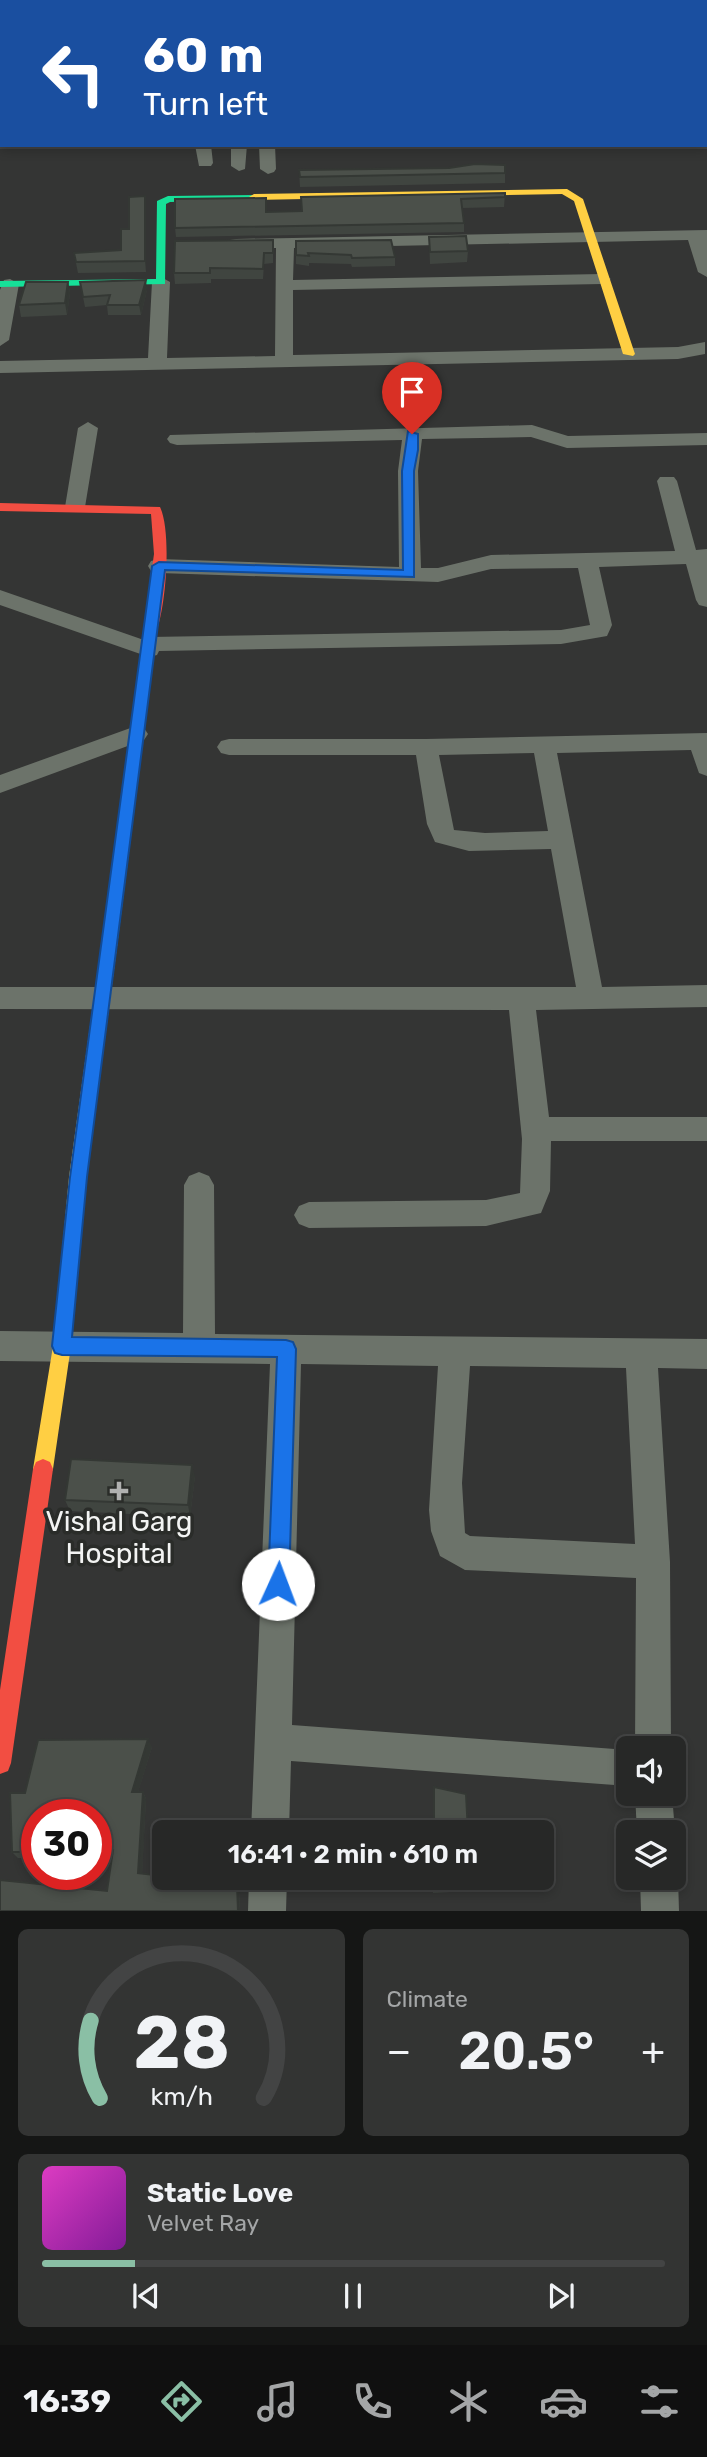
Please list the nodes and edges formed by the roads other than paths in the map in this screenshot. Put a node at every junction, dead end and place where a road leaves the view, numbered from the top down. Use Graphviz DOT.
graph roads {
  1 [pos="203,147"];
  2 [pos="239,147"];
  3 [pos="267,147"];
  4 [pos="205,163"];
  5 [pos="240,166"];
  6 [pos="268,169"];
  7 [pos="701,235"];
  8 [pos="593,239"];
  9 [pos="285,243"];
  10 [pos="216,244"];
  11 [pos="707,272"];
  12 [pos="602,279"];
  13 [pos="161,282"];
  14 [pos="5,284"];
  15 [pos="284,285"];
  16 [pos="0,340"];
  17 [pos="705,348"];
  18 [pos="629,354"];
  19 [pos="284,361"];
  20 [pos="157,364"];
  21 [pos="0,367"];
  22 [pos="88,428"];
  23 [pos="412,434"];
  24 [pos="177,439"];
  25 [pos="707,439"];
  26 [pos="667,481"];
  27 [pos="0,507"];
  28 [pos="75,507"];
  29 [pos="696,557"];
  30 [pos="587,561"];
  31 [pos="159,566"];
  32 [pos="410,574"];
  33 [pos="0,597"];
  34 [pos="707,600"];
  35 [pos="149,647"];
  36 [pos="136,734"];
  37 [pos="704,741"];
  38 [pos="544,744"];
  39 [pos="229,747"];
  40 [pos="426,747"];
  41 [pos="707,767"];
  42 [pos="3,778"];
  43 [pos="562,840"];
  44 [pos="707,996"];
  45 [pos="591,997"];
  46 [pos="0,998"];
  47 [pos="103,999"];
  48 [pos="521,999"];
  49 [pos="535,1129"];
  50 [pos="707,1129"];
  51 [pos="199,1185"];
  52 [pos="309,1215"];
  53 [pos="0,1346"];
  54 [pos="62,1346"];
  55 [pos="199,1348"];
  56 [pos="286,1349"];
  57 [pos="455,1351"];
  58 [pos="640,1354"];
  59 [pos="707,1354"];
  60 [pos="653,1562"];
  61 [pos="6,1673"];
  62 [pos="653,1736"];
  63 [pos="273,1742"];
  64 [pos="0,1763"];
  65 [pos="616,1767"];
  66 [pos="270,1820"];
  67 [pos="268,1890"];
  68 [pos="659,1890"];
  69 [pos="267,1911"];
  70 [pos="660,1911"];
  1 -- 4 [label="street"];
  2 -- 5 [label="street"];
  3 -- 6 [label="street"];
  7 -- 8 [label="street"];
  7 -- 11 [label="street"];
  8 -- 9 [label="street"];
  8 -- 12 [label="street"];
  8 -- 13 [label="street"];
  9 -- 10 [label="street"];
  9 -- 15 [label="street"];
  12 -- 15 [label="street"];
  12 -- 18 [label="street"];
  13 -- 14 [label="street"];
  13 -- 20 [label="street"];
  14 -- 16 [label="street"];
  15 -- 19 [label="street"];
  17 -- 18 [label="street"];
  18 -- 19 [label="street"];
  19 -- 20 [label="street"];
  20 -- 21 [label="street"];
  22 -- 28 [label="street"];
  23 -- 24 [label="street"];
  23 -- 25 [label="street"];
  23 -- 32 [label="street"];
  26 -- 29 [label="street"];
  27 -- 28 [label="street"];
  28 -- 31 [label="street"];
  29 -- 30 [label="street"];
  29 -- 34 [label="street"];
  30 -- 32 [label="street"];
  30 -- 35 [label="street"];
  31 -- 32 [label="street"];
  31 -- 35 [label="street"];
  33 -- 35 [label="street"];
  35 -- 36 [label="street"];
  36 -- 42 [label="street"];
  36 -- 47 [label="street"];
  37 -- 38 [label="street"];
  37 -- 41 [label="street"];
  38 -- 40 [label="street"];
  38 -- 43 [label="street"];
  39 -- 40 [label="street"];
  40 -- 43 [label="street"];
  43 -- 45 [label="street"];
  44 -- 45 [label="street"];
  45 -- 48 [label="street"];
  46 -- 47 [label="street"];
  47 -- 48 [label="street"];
  47 -- 54 [label="street"];
  48 -- 49 [label="street"];
  49 -- 50 [label="street"];
  49 -- 52 [label="street"];
  51 -- 55 [label="street"];
  53 -- 54 [label="street"];
  54 -- 55 [label="street"];
  54 -- 61 [label="street"];
  55 -- 56 [label="street"];
  56 -- 57 [label="street"];
  56 -- 63 [label="street"];
  57 -- 58 [label="street"];
  57 -- 60 [label="street"];
  58 -- 59 [label="street"];
  58 -- 60 [label="street"];
  60 -- 62 [label="street"];
  61 -- 64 [label="street"];
  63 -- 65 [label="street"];
  63 -- 66 [label="street"];
  67 -- 69 [label="street"];
  68 -- 70 [label="street"];
}
